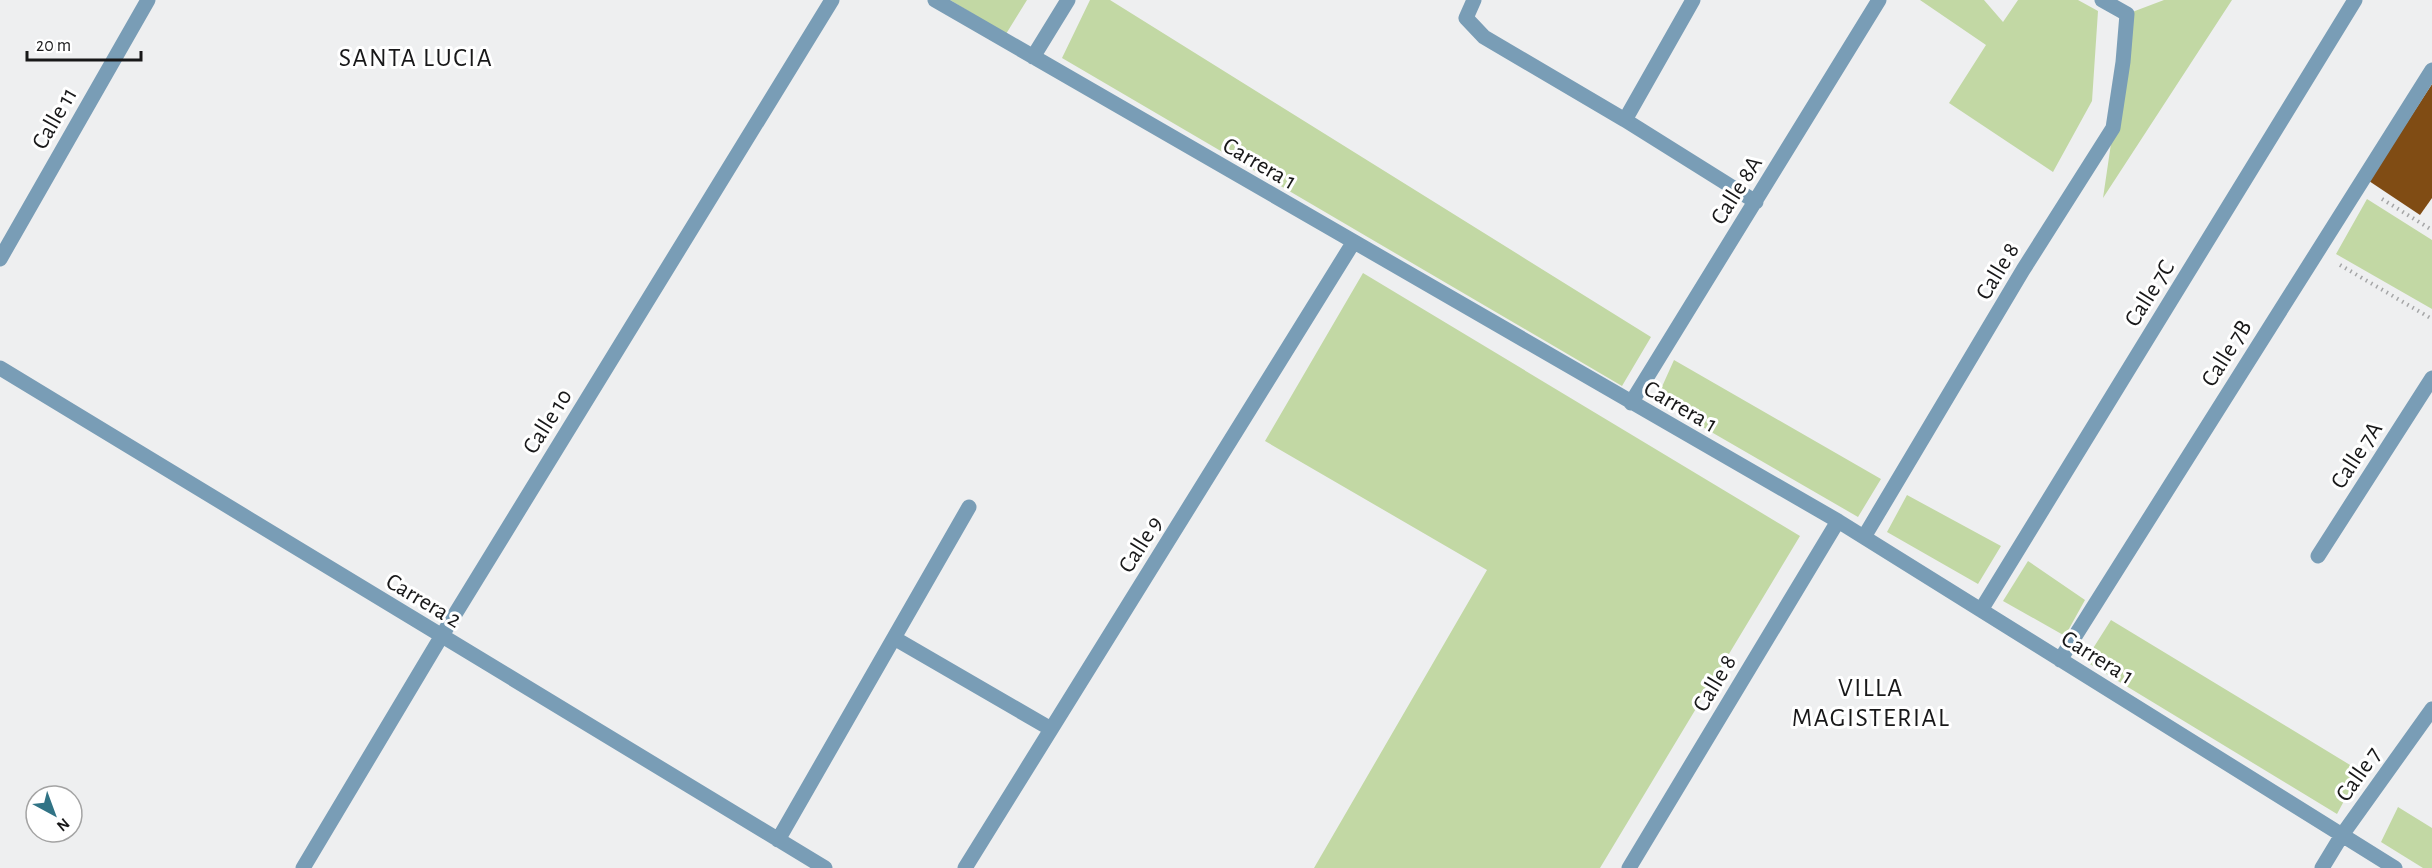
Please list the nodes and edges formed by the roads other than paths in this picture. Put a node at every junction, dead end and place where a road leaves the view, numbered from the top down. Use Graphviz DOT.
graph roads {
  1 [pos="148,0"];
  2 [pos="832,0"];
  3 [pos="935,0"];
  4 [pos="1068,0"];
  5 [pos="1474,0"];
  6 [pos="1693,0"];
  7 [pos="1879,0"];
  8 [pos="2102,0"];
  9 [pos="2355,0"];
  10 [pos="1034,57"];
  11 [pos="2432,70"];
  12 [pos="1625,120"];
  13 [pos="1756,202"];
  14 [pos="1353,243"];
  15 [pos="0,259"];
  16 [pos="0,368"];
  17 [pos="2432,378"];
  18 [pos="1631,403"];
  19 [pos="969,507"];
  20 [pos="1838,521"];
  21 [pos="1864,537"];
  22 [pos="2318,556"];
  23 [pos="1981,610"];
  24 [pos="441,637"];
  25 [pos="894,638"];
  26 [pos="2060,660"];
  27 [pos="2432,709"];
  28 [pos="1051,729"];
  29 [pos="2342,835"];
  30 [pos="778,840"];
  31 [pos="1633,867"];
  32 [pos="303,868"];
  33 [pos="825,868"];
  34 [pos="965,868"];
  35 [pos="2322,868"];
  36 [pos="2395,868"];
  1 -- 15 [label="street, Calle 11"];
  2 -- 24 [label="street, Calle 10"];
  3 -- 10 [label="street, Carrera 1"];
  4 -- 10 [label="street"];
  5 -- 12 [label="street"];
  6 -- 12 [label="street"];
  7 -- 13 [label="street, Calle 8A"];
  8 -- 21 [label="street, Calle 8"];
  9 -- 23 [label="street, Calle 7C"];
  10 -- 14 [label="street, Carrera 1"];
  11 -- 26 [label="street, Calle 7B"];
  12 -- 13 [label="street"];
  13 -- 18 [label="street, Calle 8A"];
  14 -- 18 [label="street, Carrera 1"];
  14 -- 28 [label="street, Calle 9"];
  16 -- 24 [label="street, Carrera 2"];
  17 -- 22 [label="street, Calle 7A"];
  18 -- 20 [label="street, Carrera 1"];
  19 -- 25 [label="street"];
  20 -- 21 [label="street, Carrera 1"];
  20 -- 31 [label="street, Calle 8"];
  21 -- 23 [label="street, Carrera 1"];
  23 -- 26 [label="street, Carrera 1"];
  24 -- 30 [label="street, Carrera 2"];
  24 -- 32 [label="street, Calle 10"];
  25 -- 28 [label="street"];
  25 -- 30 [label="street"];
  26 -- 29 [label="street, Carrera 1"];
  27 -- 29 [label="street, Calle 7"];
  28 -- 34 [label="street, Calle 9"];
  29 -- 35 [label="street, Calle 7"];
  29 -- 36 [label="street, Carrera 1"];
  30 -- 33 [label="street, Carrera 2"];
}
